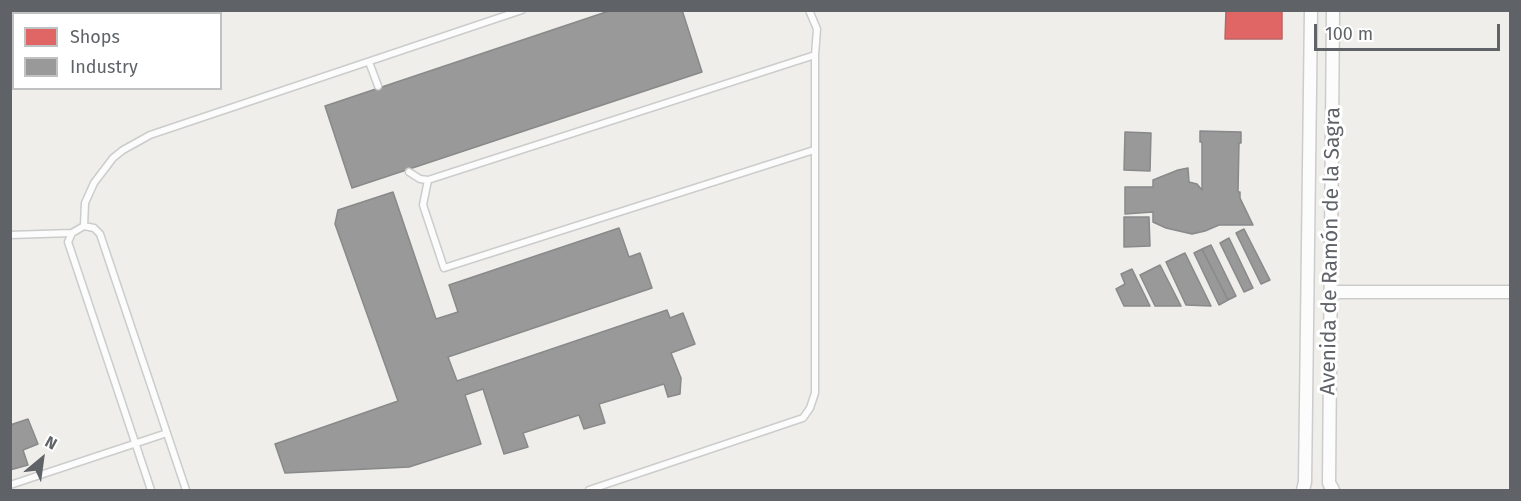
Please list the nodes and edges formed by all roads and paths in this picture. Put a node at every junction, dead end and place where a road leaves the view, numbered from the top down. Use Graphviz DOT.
graph roads {
  1 [pos="522,10"];
  2 [pos="809,10"];
  3 [pos="1311,10"];
  4 [pos="1333,10"];
  5 [pos="815,55"];
  6 [pos="369,62"];
  7 [pos="378,86"];
  8 [pos="814,150"];
  9 [pos="409,172"];
  10 [pos="428,180"];
  11 [pos="84,226"];
  12 [pos="72,233"];
  13 [pos="10,235"];
  14 [pos="1330,292"];
  15 [pos="1510,292"];
  16 [pos="167,433"];
  17 [pos="136,445"];
  18 [pos="10,485"];
  19 [pos="151,490"];
  20 [pos="186,490"];
  21 [pos="589,490"];
  22 [pos="1303,490"];
  23 [pos="1333,490"];
  1 -- 6 [label="lane"];
  2 -- 5 [label="lane"];
  3 -- 22 [label="street, Avenida de Ramón de la Sagra"];
  4 -- 14 [label="street, Avenida de Ramón de la Sagra"];
  5 -- 8 [label="lane"];
  5 -- 10 [label="lane"];
  6 -- 7 [label="lane"];
  6 -- 11 [label="lane"];
  8 -- 10 [label="lane"];
  8 -- 21 [label="lane"];
  9 -- 10 [label="lane"];
  11 -- 12 [label="lane"];
  11 -- 16 [label="lane"];
  12 -- 13 [label="lane"];
  12 -- 17 [label="lane"];
  14 -- 15 [label="street"];
  14 -- 23 [label="street, Avenida de Ramón de la Sagra"];
  16 -- 17 [label="lane"];
  16 -- 20 [label="lane"];
  17 -- 18 [label="lane"];
  17 -- 19 [label="lane"];
}
